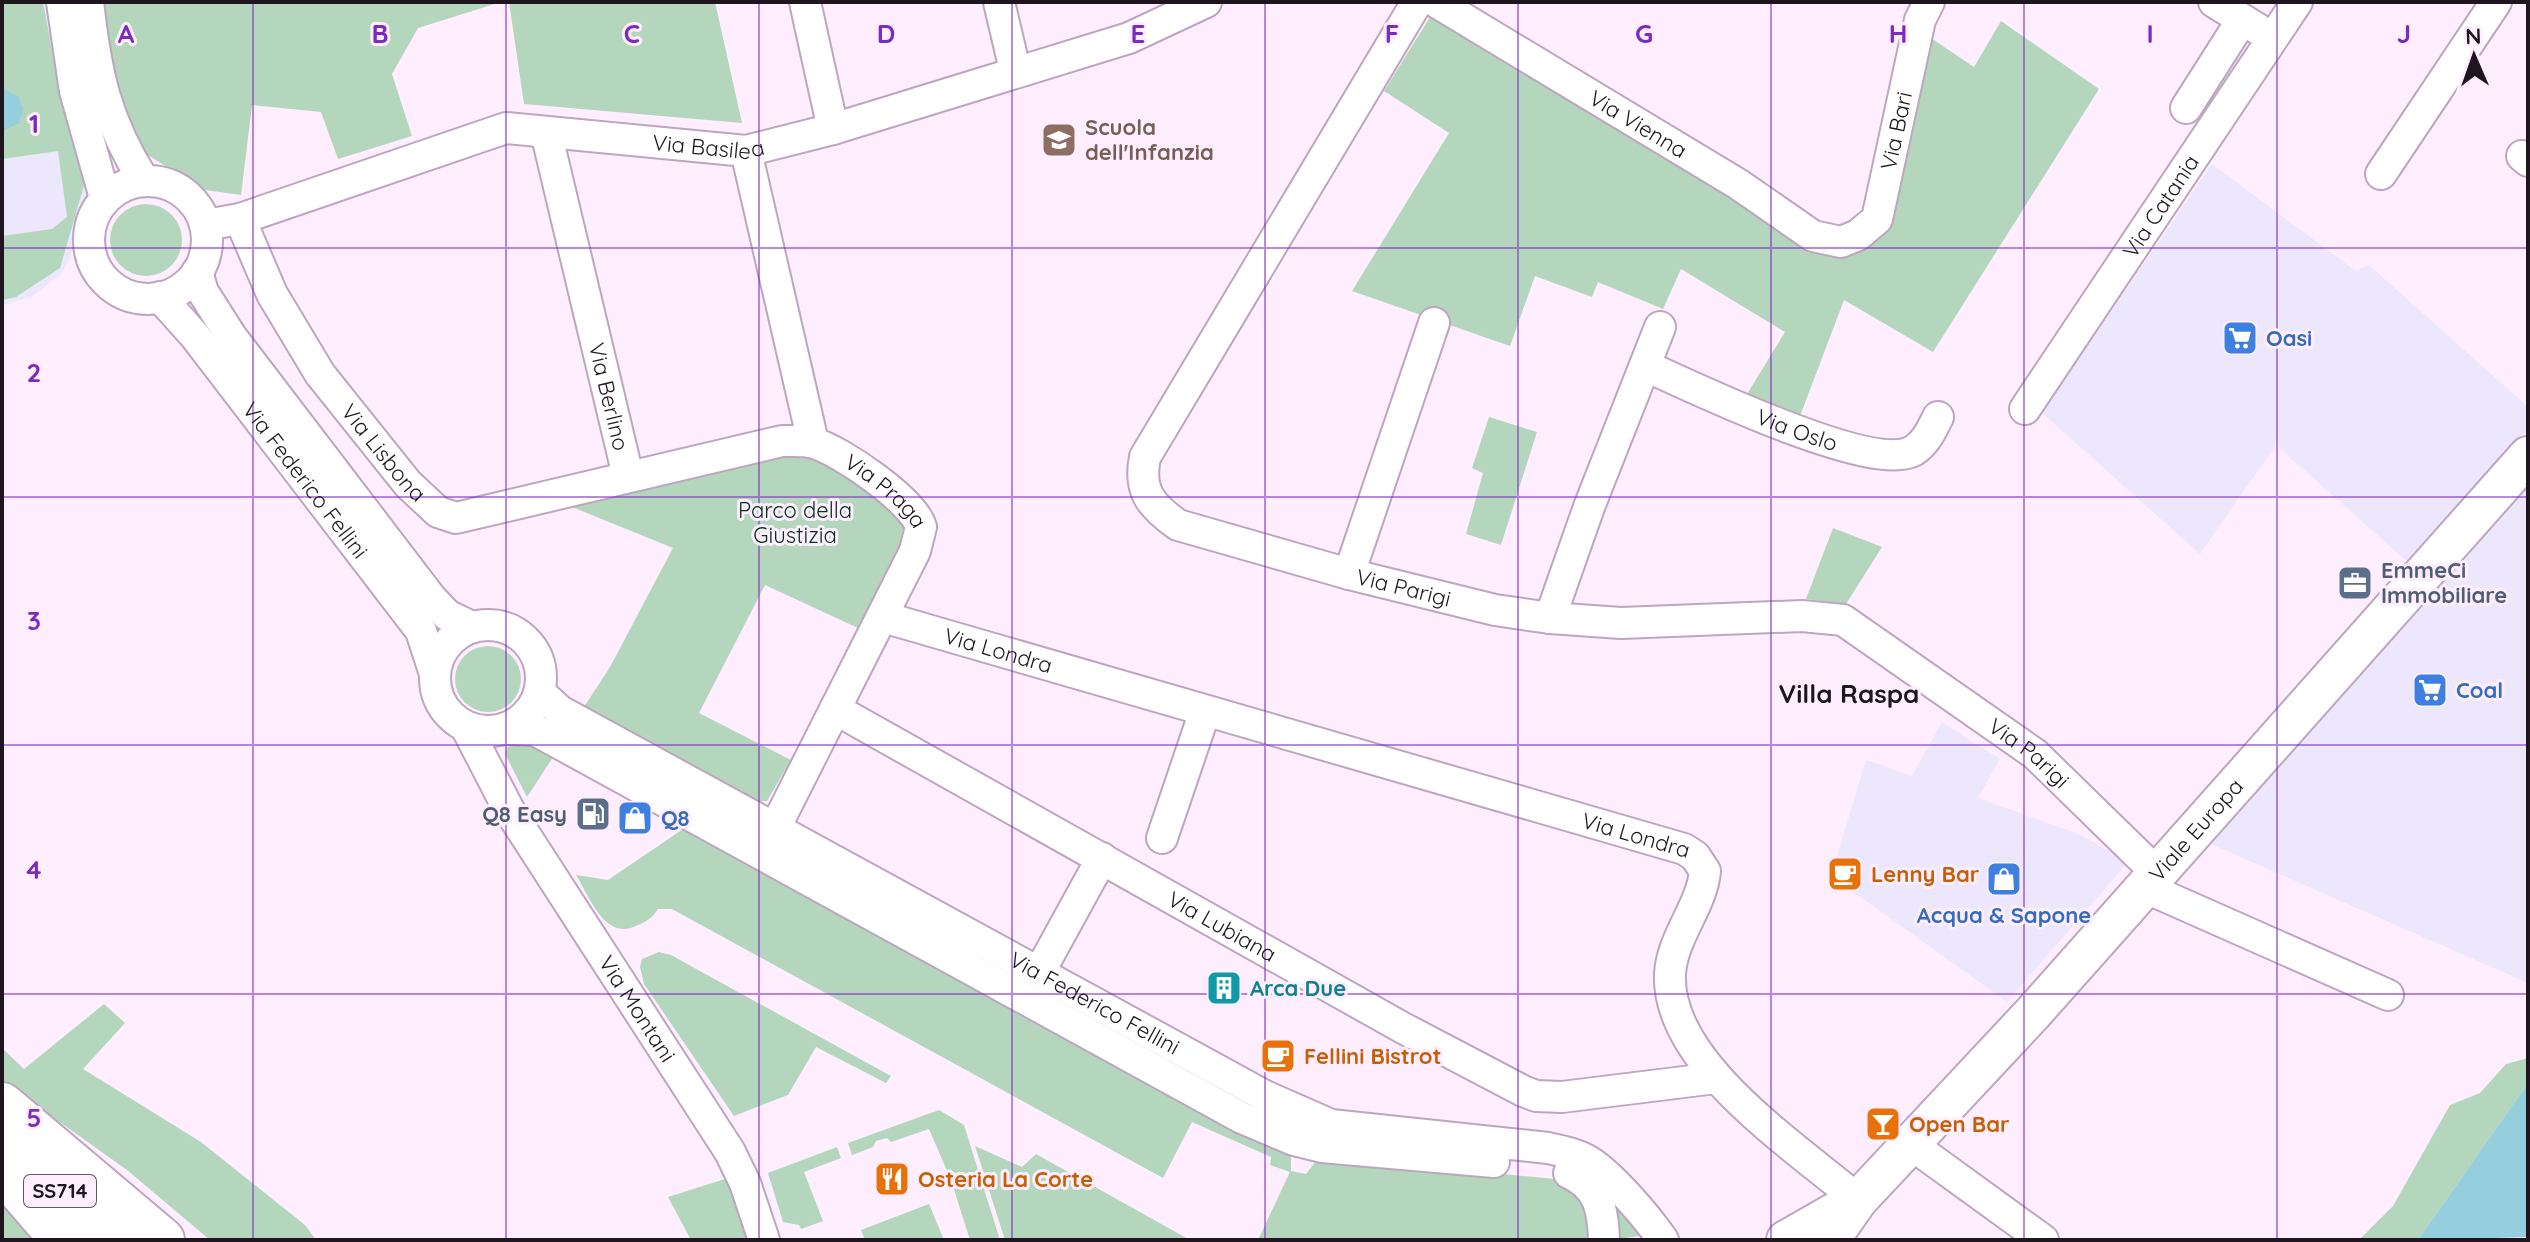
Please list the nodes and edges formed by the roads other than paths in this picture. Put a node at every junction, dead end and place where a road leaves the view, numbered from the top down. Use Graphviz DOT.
graph roads {
  1 [pos="62,2"];
  2 [pos="88,2"];
  3 [pos="805,2"];
  4 [pos="999,2"];
  5 [pos="1206,2"];
  6 [pos="1417,2"];
  7 [pos="1436,2"];
  8 [pos="2214,2"];
  9 [pos="2297,2"];
  10 [pos="2496,2"];
  11 [pos="1924,11"];
  12 [pos="2242,20"];
  13 [pos="2274,37"];
  14 [pos="1015,70"];
  15 [pos="2186,108"];
  16 [pos="833,129"];
  17 [pos="546,132"];
  18 [pos="746,151"];
  19 [pos="2381,174"];
  20 [pos="144,181"];
  21 [pos="105,198"];
  22 [pos="240,219"];
  23 [pos="205,225"];
  24 [pos="1841,242"];
  25 [pos="197,272"];
  26 [pos="160,297"];
  27 [pos="1434,323"];
  28 [pos="1660,327"];
  29 [pos="1646,366"];
  30 [pos="2025,409"];
  31 [pos="1938,417"];
  32 [pos="813,442"];
  33 [pos="2528,456"];
  34 [pos="628,476"];
  35 [pos="1349,574"];
  36 [pos="883,617"];
  37 [pos="1550,618"];
  38 [pos="472,627"];
  39 [pos="434,671"];
  40 [pos="540,693"];
  41 [pos="835,709"];
  42 [pos="1205,711"];
  43 [pos="488,729"];
  44 [pos="776,826"];
  45 [pos="1162,838"];
  46 [pos="1102,858"];
  47 [pos="2151,880"];
  48 [pos="1040,971"];
  49 [pos="2388,995"];
  50 [pos="1716,1078"];
  51 [pos="2,1105"];
  52 [pos="2,1145"];
  53 [pos="1912,1145"];
  54 [pos="2,1171"];
  55 [pos="1858,1200"];
  56 [pos="63,1240"];
  57 [pos="116,1240"];
  58 [pos="162,1240"];
  59 [pos="764,1240"];
  60 [pos="1604,1240"];
  61 [pos="1663,1240"];
  62 [pos="1786,1240"];
  63 [pos="1830,1240"];
  64 [pos="2043,1240"];
  1 -- 21 [label="street"];
  2 -- 20 [label="street"];
  3 -- 16 [label="street"];
  4 -- 14 [label="street"];
  5 -- 14 [label="street, Via Basilea"];
  6 -- 35 [label="street, Via Parigi"];
  7 -- 24 [label="street, Via Vienna"];
  8 -- 12 [label="street"];
  9 -- 13 [label="street, Via Catania"];
  10 -- 19 [label="street"];
  11 -- 24 [label="street, Via Bari"];
  12 -- 13 [label="street"];
  12 -- 15 [label="street"];
  13 -- 30 [label="street, Via Catania"];
  14 -- 16 [label="street, Via Basilea"];
  16 -- 18 [label="street, Via Basilea"];
  17 -- 18 [label="street, Via Basilea"];
  17 -- 22 [label="street, Via Basilea"];
  17 -- 34 [label="street, Via Berlino"];
  18 -- 32 [label="street"];
  20 -- 21 [label="street"];
  20 -- 23 [label="street"];
  21 -- 26 [label="street"];
  22 -- 23 [label="street, Via Basilea"];
  22 -- 34 [label="street, Via Lisbona"];
  23 -- 25 [label="street"];
  25 -- 26 [label="street"];
  25 -- 38 [label="street, Via Federico Fellini"];
  26 -- 39 [label="street, Via Federico Fellini"];
  27 -- 35 [label="street"];
  28 -- 29 [label="street"];
  29 -- 31 [label="street, Via Oslo"];
  29 -- 37 [label="street"];
  32 -- 34 [label="street, Via Berlino"];
  32 -- 36 [label="street, Via Praga"];
  33 -- 47 [label="main road, Viale Europa"];
  35 -- 37 [label="street, Via Parigi"];
  36 -- 41 [label="street, Via Praga"];
  36 -- 42 [label="street, Via Londra"];
  37 -- 47 [label="street, Via Parigi"];
  38 -- 39 [label="street"];
  38 -- 40 [label="street"];
  39 -- 43 [label="street"];
  40 -- 43 [label="street"];
  40 -- 44 [label="street, Via Federico Fellini"];
  41 -- 44 [label="street, Via Praga"];
  41 -- 46 [label="street, Via Lubiana"];
  42 -- 45 [label="street"];
  42 -- 50 [label="street, Via Londra"];
  43 -- 59 [label="street, Via Montani"];
  43 -- 60 [label="street, Via Federico Fellini"];
  44 -- 48 [label="street, Via Federico Fellini"];
  46 -- 48 [label="street"];
  46 -- 50 [label="street, Via Lubiana"];
  47 -- 49 [label="street"];
  47 -- 53 [label="main road, Viale Europa"];
  48 -- 61 [label="street, Via Federico Fellini"];
  50 -- 55 [label="street, Via Londra"];
  51 -- 58 [label="highway, SS714"];
  52 -- 57 [label="highway, SS714"];
  53 -- 55 [label="main road, Viale Europa"];
  53 -- 64 [label="street"];
  54 -- 56 [label="highway"];
  55 -- 62 [label="main road, Viale Europa"];
  55 -- 63 [label="main road, Viale Europa"];
}
